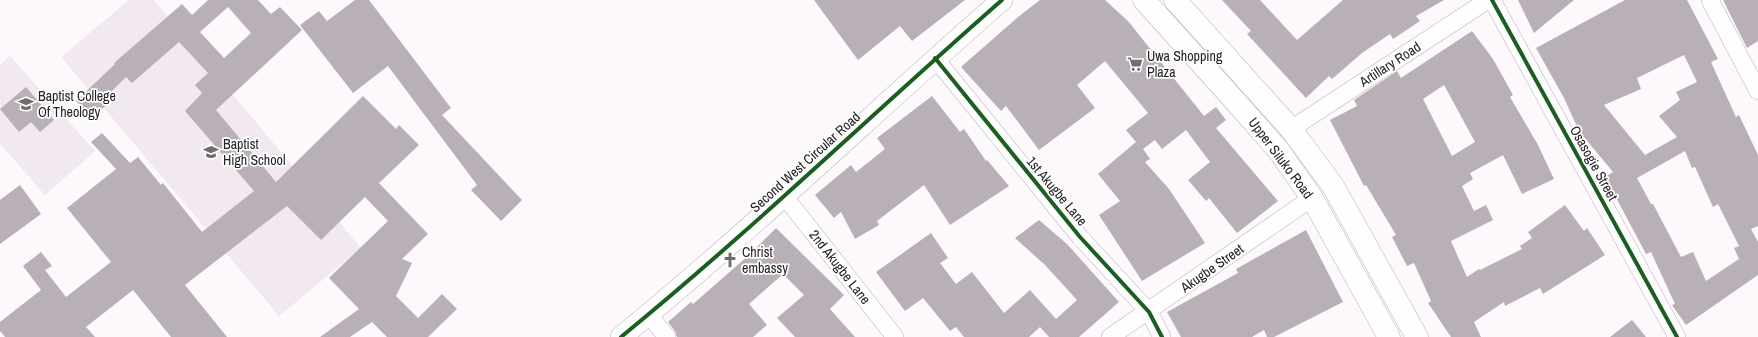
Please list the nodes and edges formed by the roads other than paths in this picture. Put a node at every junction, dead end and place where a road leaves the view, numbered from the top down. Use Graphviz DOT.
graph roads {
  1 [pos="1002,0"];
  2 [pos="1144,0"];
  3 [pos="1175,0"];
  4 [pos="1488,0"];
  5 [pos="1492,0"];
  6 [pos="1710,0"];
  7 [pos="935,58"];
  8 [pos="1758,91"];
  9 [pos="1291,129"];
  10 [pos="785,197"];
  11 [pos="1312,198"];
  12 [pos="1149,312"];
  13 [pos="648,314"];
  14 [pos="621,337"];
  15 [pos="667,337"];
  16 [pos="895,337"];
  17 [pos="1110,337"];
  18 [pos="1162,337"];
  19 [pos="1389,337"];
  20 [pos="1417,337"];
  21 [pos="1677,337"];
  1 -- 7 [label="street, Second West Circular Road"];
  2 -- 11 [label="main road, Upper Siluko Road"];
  3 -- 9 [label="main road, Upper Siluko Road"];
  4 -- 9 [label="street, Artillary Road"];
  5 -- 21 [label="street, Osasogie Street"];
  6 -- 8 [label="street"];
  7 -- 10 [label="street, Second West Circular Road"];
  7 -- 12 [label="street, 1st Akugbe Lane"];
  9 -- 20 [label="main road, Upper Siluko Road"];
  10 -- 13 [label="street, Second West Circular Road"];
  10 -- 16 [label="street, 2nd Akugbe Lane"];
  11 -- 12 [label="street, Akugbe Street"];
  11 -- 19 [label="main road, Upper Siluko Road"];
  12 -- 17 [label="street, Akugbe Street"];
  12 -- 18 [label="street, 1st Akugbe Lane"];
  13 -- 14 [label="street, Second West Circular Road"];
  13 -- 15 [label="street"];
}
